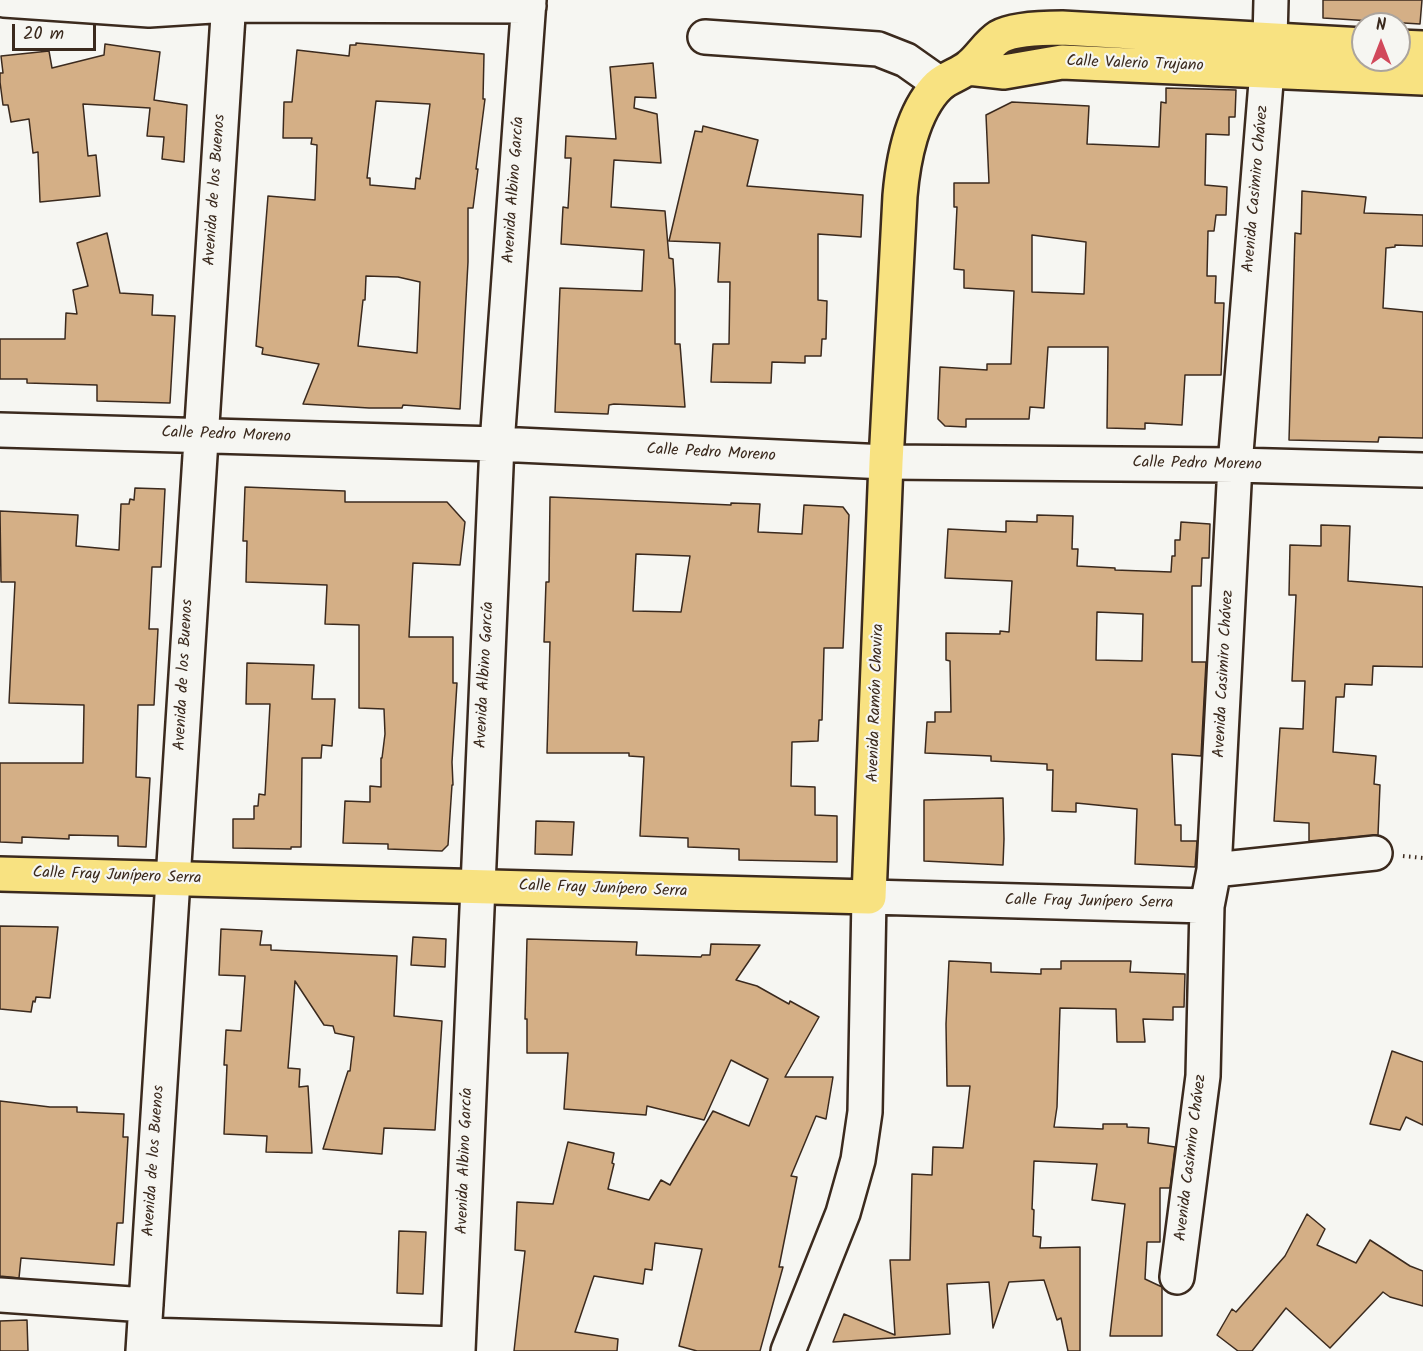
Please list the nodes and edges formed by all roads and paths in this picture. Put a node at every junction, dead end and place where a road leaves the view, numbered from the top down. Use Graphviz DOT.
graph roads {
  1 [pos="4,0"];
  2 [pos="1271,0"];
  3 [pos="229,2"];
  4 [pos="529,3"];
  5 [pos="705,38"];
  6 [pos="1351,46"];
  7 [pos="1268,55"];
  8 [pos="968,68"];
  9 [pos="1423,78"];
  10 [pos="940,84"];
  11 [pos="0,430"];
  12 [pos="200,435"];
  13 [pos="497,444"];
  14 [pos="886,462"];
  15 [pos="1235,465"];
  16 [pos="1423,470"];
  17 [pos="1375,853"];
  18 [pos="1215,870"];
  19 [pos="0,873"];
  20 [pos="173,878"];
  21 [pos="477,886"];
  22 [pos="869,897"];
  23 [pos="1207,906"];
  24 [pos="1177,1277"];
  25 [pos="0,1295"];
  26 [pos="144,1330"];
  27 [pos="458,1348"];
  28 [pos="788,1351"];
  1 -- 3 [label="street"];
  2 -- 7 [label="street, Avenida Casimiro Chávez"];
  3 -- 4 [label="street"];
  3 -- 12 [label="street, Avenida de los Buenos"];
  4 -- 13 [label="street, Avenida Albino García"];
  5 -- 10 [label="street"];
  6 -- 7 [label="main road, Calle Valerio Trujano"];
  7 -- 8 [label="main road, Calle Valerio Trujano"];
  7 -- 9 [label="main road, Calle Valerio Trujano"];
  7 -- 15 [label="street, Avenida Casimiro Chávez"];
  8 -- 10 [label="main road, Avenida Ramón Chavira"];
  10 -- 14 [label="main road, Avenida Ramón Chavira"];
  11 -- 12 [label="street, Calle Pedro Moreno"];
  12 -- 13 [label="street, Calle Pedro Moreno"];
  12 -- 20 [label="street, Avenida de los Buenos"];
  13 -- 14 [label="street, Calle Pedro Moreno"];
  13 -- 21 [label="street, Avenida Albino García"];
  14 -- 15 [label="street, Calle Pedro Moreno"];
  14 -- 22 [label="main road, Avenida Ramón Chavira"];
  15 -- 16 [label="street, Calle Pedro Moreno"];
  15 -- 18 [label="street, Avenida Casimiro Chávez"];
  17 -- 18 [label="street"];
  18 -- 23 [label="street, Avenida Casimiro Chávez"];
  19 -- 20 [label="main road, Calle Fray Junípero Serra"];
  20 -- 21 [label="main road, Calle Fray Junípero Serra"];
  20 -- 26 [label="street, Avenida de los Buenos"];
  21 -- 22 [label="main road, Calle Fray Junípero Serra"];
  21 -- 27 [label="street, Avenida Albino García"];
  22 -- 23 [label="street, Calle Fray Junípero Serra"];
  22 -- 28 [label="street, Avenida Ramón Chavira"];
  23 -- 24 [label="street, Avenida Casimiro Chávez"];
  25 -- 26 [label="street"];
  26 -- 27 [label="street"];
}
